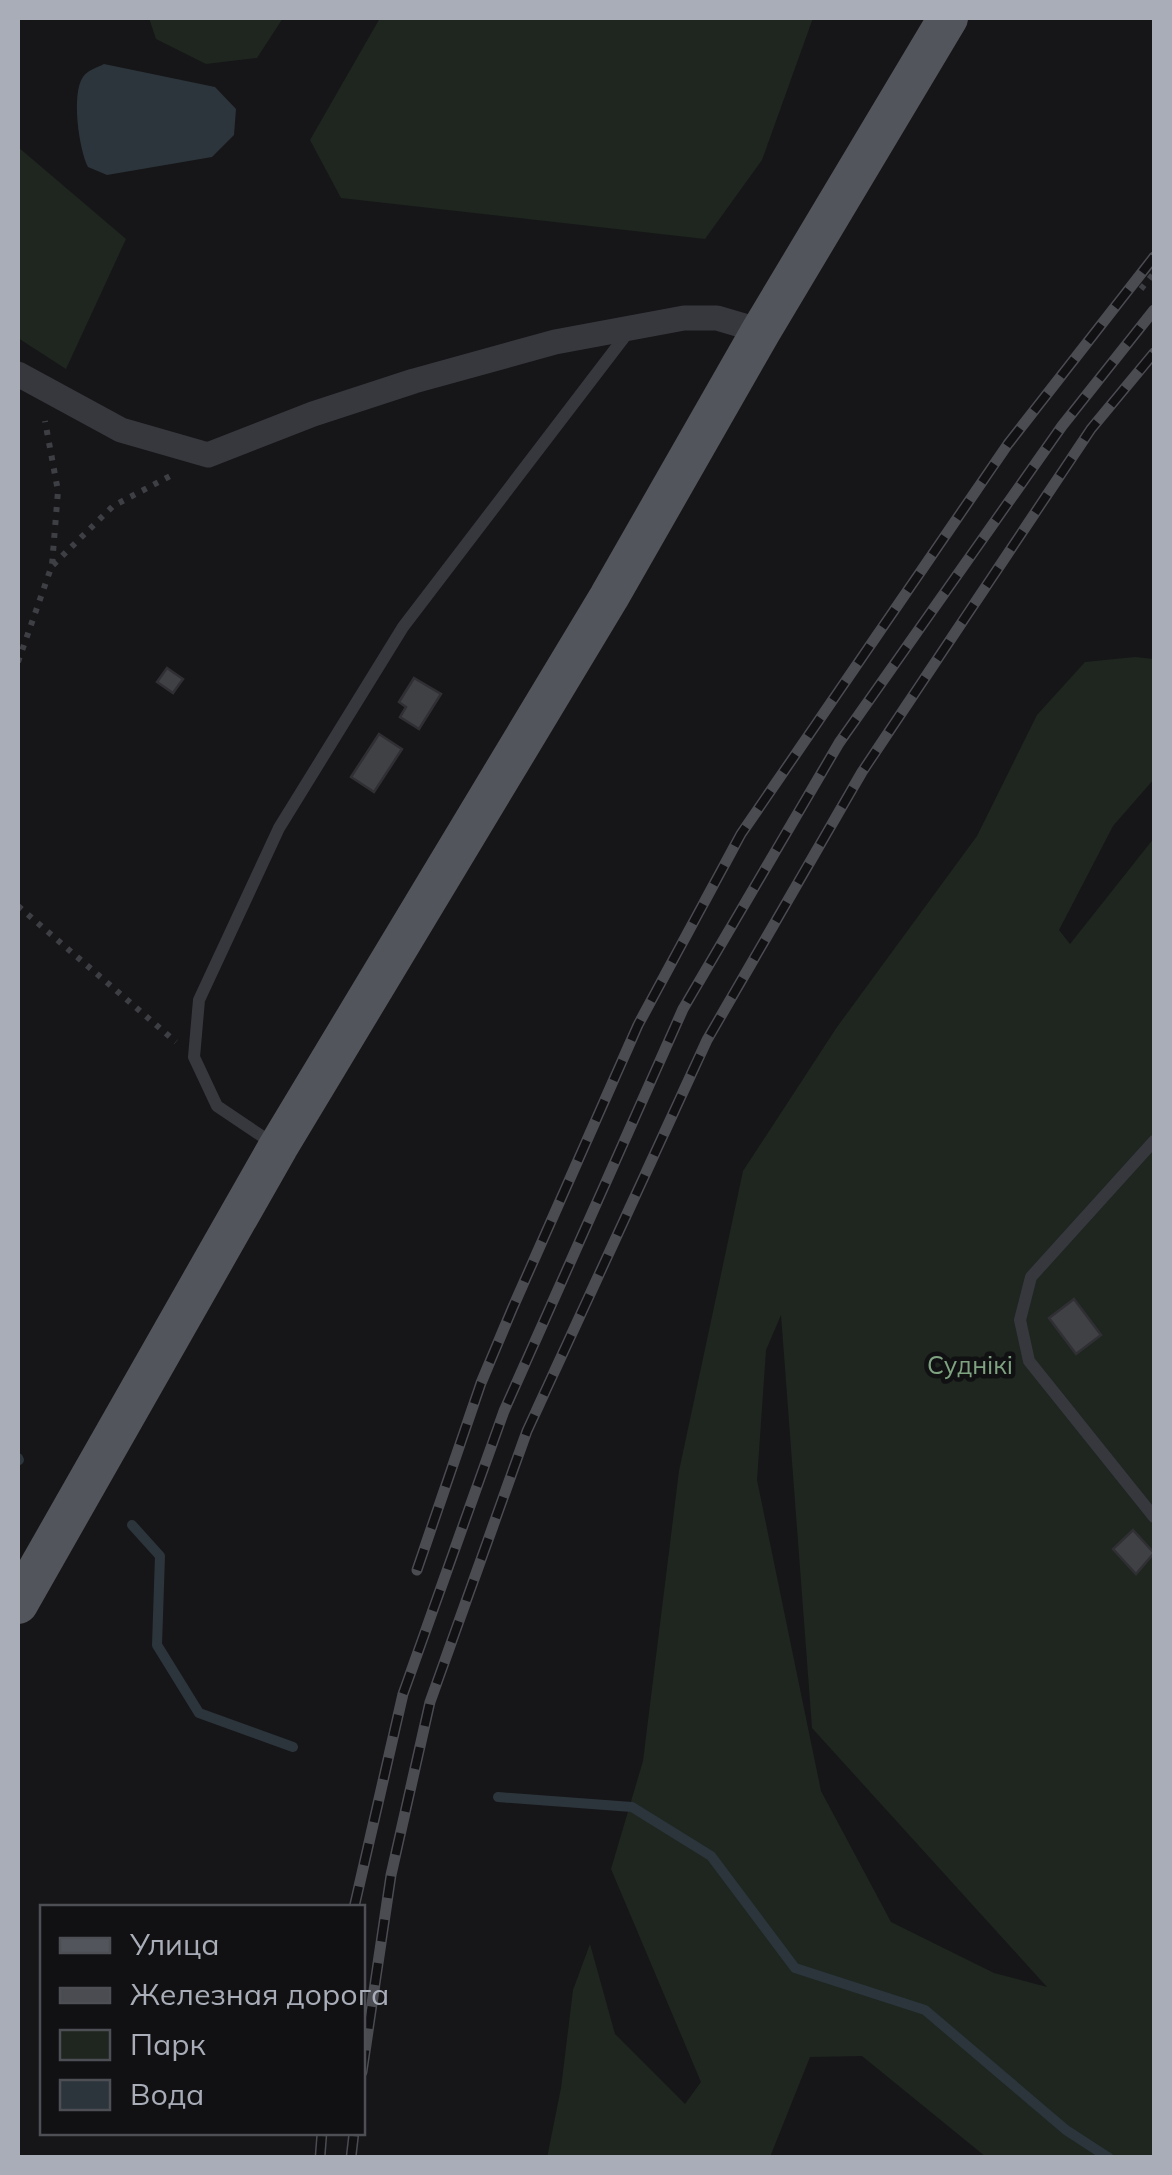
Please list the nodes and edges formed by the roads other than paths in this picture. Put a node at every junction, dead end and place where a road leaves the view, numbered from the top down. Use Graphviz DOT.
graph roads {
  1 [pos="948,18"];
  2 [pos="633,325"];
  3 [pos="761,331"];
  4 [pos="19,375"];
  5 [pos="1154,1142"];
  6 [pos="278,1146"];
  7 [pos="1154,1517"];
  8 [pos="18,1604"];
  1 -- 3 [label="main road"];
  2 -- 3 [label="street"];
  2 -- 4 [label="street"];
  2 -- 6 [label="lane"];
  3 -- 6 [label="main road"];
  5 -- 7 [label="lane"];
  6 -- 8 [label="main road"];
}
